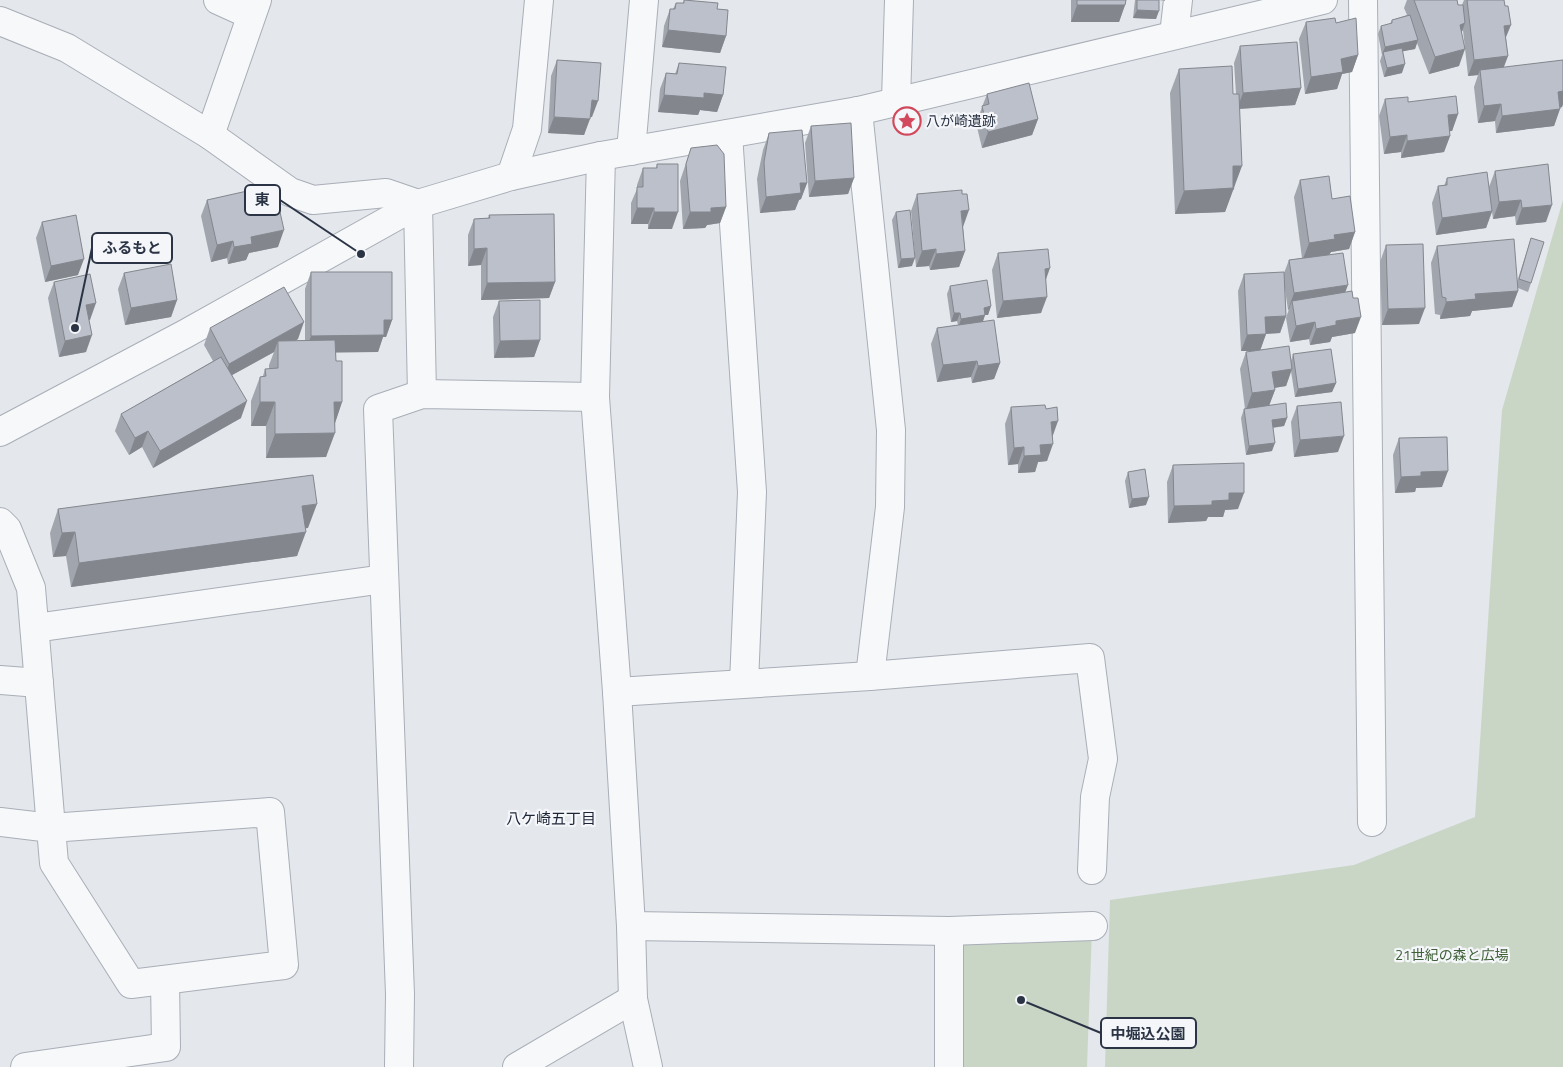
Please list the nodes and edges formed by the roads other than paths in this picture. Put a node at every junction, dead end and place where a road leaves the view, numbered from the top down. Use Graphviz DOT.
graph roads {
  1 [pos="218,0"];
  2 [pos="539,0"];
  3 [pos="644,0"];
  4 [pos="899,0"];
  5 [pos="1178,0"];
  6 [pos="1324,0"];
  7 [pos="1363,0"];
  8 [pos="254,8"];
  9 [pos="0,21"];
  10 [pos="1174,35"];
  11 [pos="896,101"];
  12 [pos="858,111"];
  13 [pos="728,134"];
  14 [pos="210,135"];
  15 [pos="631,151"];
  16 [pos="601,156"];
  17 [pos="511,176"];
  18 [pos="418,204"];
  19 [pos="422,394"];
  20 [pos="595,397"];
  21 [pos="0,432"];
  22 [pos="0,522"];
  23 [pos="384,579"];
  24 [pos="34,628"];
  25 [pos="870,676"];
  26 [pos="0,680"];
  27 [pos="39,683"];
  28 [pos="744,683"];
  29 [pos="617,692"];
  30 [pos="0,822"];
  31 [pos="1372,822"];
  32 [pos="51,828"];
  33 [pos="1092,870"];
  34 [pos="631,926"];
  35 [pos="1093,926"];
  36 [pos="949,930"];
  37 [pos="165,980"];
  38 [pos="633,1000"];
  39 [pos="25,1067"];
  40 [pos="399,1067"];
  41 [pos="517,1067"];
  42 [pos="648,1067"];
  43 [pos="949,1067"];
  1 -- 8 [label="street"];
  2 -- 17 [label="street"];
  3 -- 15 [label="street"];
  4 -- 11 [label="street"];
  5 -- 10 [label="street"];
  6 -- 10 [label="street"];
  7 -- 31 [label="street"];
  8 -- 14 [label="street"];
  9 -- 14 [label="street"];
  10 -- 11 [label="street"];
  11 -- 12 [label="street"];
  12 -- 13 [label="street"];
  12 -- 25 [label="street"];
  13 -- 15 [label="street"];
  13 -- 28 [label="street"];
  14 -- 18 [label="street"];
  15 -- 16 [label="street"];
  16 -- 17 [label="street"];
  16 -- 20 [label="street"];
  17 -- 18 [label="street"];
  18 -- 19 [label="street"];
  18 -- 21 [label="street"];
  19 -- 20 [label="street"];
  19 -- 23 [label="street"];
  20 -- 29 [label="street"];
  22 -- 24 [label="street"];
  23 -- 24 [label="street"];
  23 -- 40 [label="street"];
  24 -- 27 [label="street"];
  25 -- 28 [label="street"];
  25 -- 33 [label="street"];
  26 -- 27 [label="street"];
  27 -- 32 [label="street"];
  28 -- 29 [label="street"];
  29 -- 34 [label="street"];
  30 -- 32 [label="street"];
  32 -- 37 [label="street"];
  32 -- 37 [label="street"];
  34 -- 36 [label="street"];
  34 -- 38 [label="street"];
  35 -- 36 [label="street"];
  36 -- 43 [label="street"];
  37 -- 39 [label="street"];
  38 -- 41 [label="street"];
  38 -- 42 [label="street"];
}
